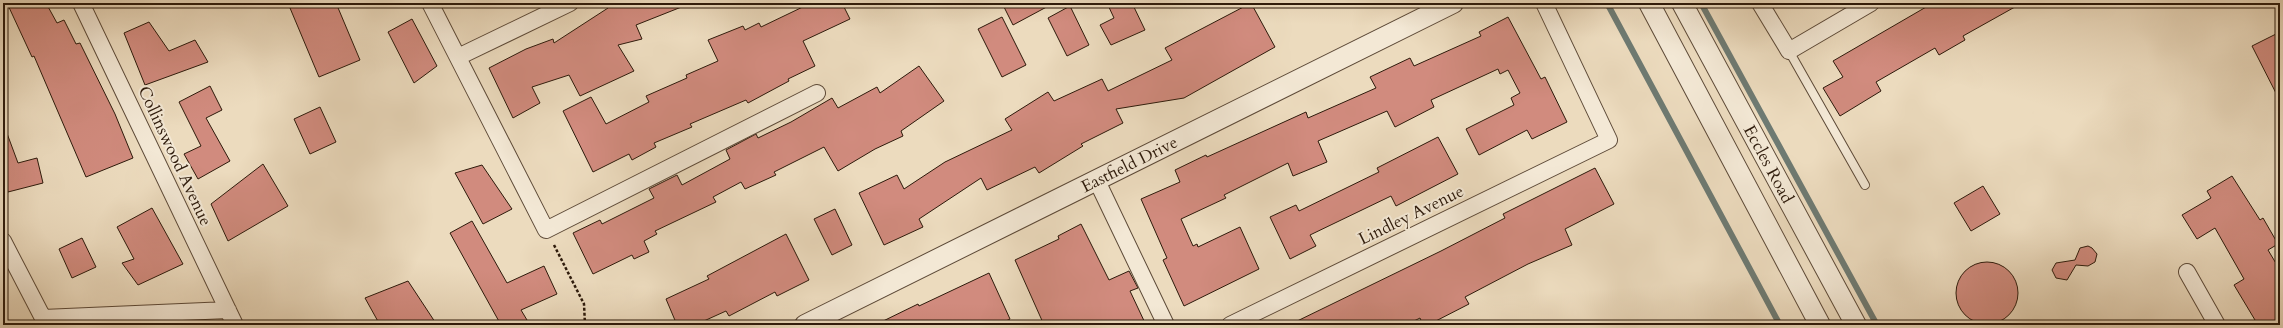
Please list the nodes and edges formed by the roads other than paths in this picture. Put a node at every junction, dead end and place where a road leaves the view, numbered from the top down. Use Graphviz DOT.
graph roads {
  1 [pos="81,3"];
  2 [pos="430,3"];
  3 [pos="570,3"];
  4 [pos="1453,3"];
  5 [pos="1544,3"];
  6 [pos="1649,3"];
  7 [pos="1682,3"];
  8 [pos="1760,3"];
  9 [pos="1871,3"];
  10 [pos="1789,51"];
  11 [pos="458,57"];
  12 [pos="817,93"];
  13 [pos="1097,181"];
  14 [pos="1865,185"];
  15 [pos="3,241"];
  16 [pos="2187,272"];
  17 [pos="228,310"];
  18 [pos="235,325"];
  19 [pos="805,325"];
  20 [pos="1166,325"];
  21 [pos="1230,325"];
  22 [pos="1820,325"];
  23 [pos="1856,325"];
  24 [pos="2217,325"];
  1 -- 17 [label="street, Collinswood Avenue"];
  2 -- 11 [label="street"];
  3 -- 11 [label="street"];
  4 -- 13 [label="street, Eastfield Drive"];
  5 -- 21 [label="street, Lindley Avenue"];
  6 -- 22 [label="street, Eccles Road"];
  7 -- 23 [label="street, Eccles Road"];
  8 -- 10 [label="street"];
  9 -- 10 [label="street"];
  10 -- 14 [label="lane"];
  11 -- 12 [label="street"];
  13 -- 19 [label="street, Eastfield Drive"];
  13 -- 20 [label="street"];
  15 -- 17 [label="street"];
  16 -- 24 [label="street"];
  17 -- 18 [label="street, Collinswood Avenue"];
}
